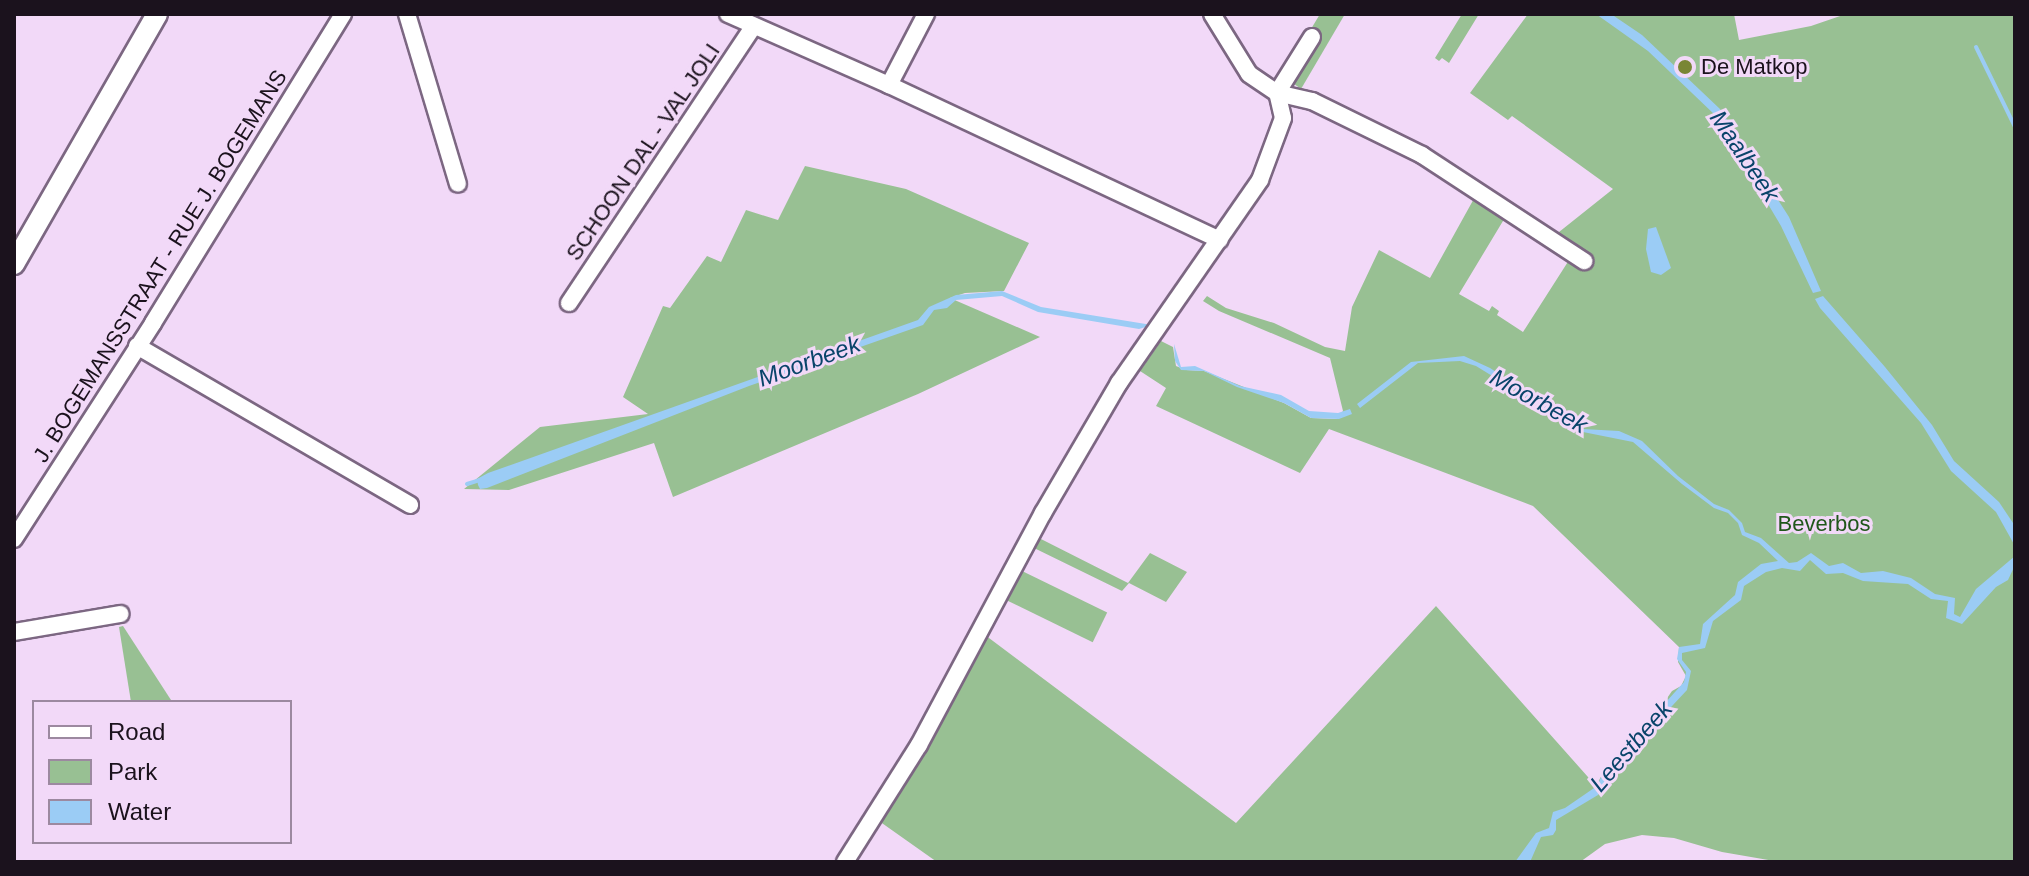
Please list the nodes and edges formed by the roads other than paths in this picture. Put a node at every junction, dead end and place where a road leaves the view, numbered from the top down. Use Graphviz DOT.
graph roads {
  1 [pos="157,14"];
  2 [pos="343,14"];
  3 [pos="407,14"];
  4 [pos="728,14"];
  5 [pos="926,14"];
  6 [pos="1212,14"];
  7 [pos="754,26"];
  8 [pos="1312,37"];
  9 [pos="889,85"];
  10 [pos="1277,93"];
  11 [pos="458,184"];
  12 [pos="1220,240"];
  13 [pos="1584,261"];
  14 [pos="14,264"];
  15 [pos="569,303"];
  16 [pos="137,346"];
  17 [pos="410,505"];
  18 [pos="14,539"];
  19 [pos="120,614"];
  20 [pos="14,632"];
  21 [pos="845,862"];
  1 -- 14 [label="street"];
  2 -- 16 [label="street, J. BOGEMANSSTRAAT - RUE J. BOGEMANS"];
  3 -- 11 [label="street"];
  4 -- 7 [label="street"];
  5 -- 9 [label="street"];
  6 -- 10 [label="street"];
  7 -- 9 [label="street"];
  7 -- 15 [label="street, SCHOON DAL - VAL JOLI"];
  8 -- 10 [label="street"];
  9 -- 12 [label="street"];
  10 -- 12 [label="street"];
  10 -- 13 [label="street"];
  12 -- 21 [label="street"];
  16 -- 17 [label="street"];
  16 -- 18 [label="street, J. BOGEMANSSTRAAT - RUE J. BOGEMANS"];
  19 -- 20 [label="street"];
}
